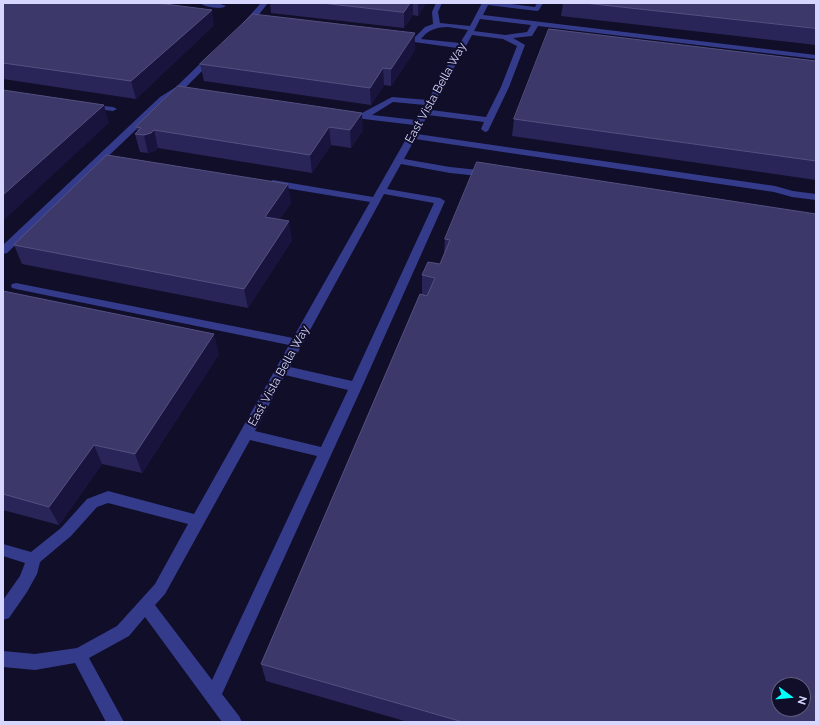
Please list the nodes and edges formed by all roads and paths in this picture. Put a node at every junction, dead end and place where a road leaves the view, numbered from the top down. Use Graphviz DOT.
graph roads {
  1 [pos="203,3"];
  2 [pos="265,3"];
  3 [pos="439,3"];
  4 [pos="486,3"];
  5 [pos="540,3"];
  6 [pos="223,6"];
  7 [pos="478,17"];
  8 [pos="536,23"];
  9 [pos="437,24"];
  10 [pos="471,30"];
  11 [pos="241,31"];
  12 [pos="505,36"];
  13 [pos="392,37"];
  14 [pos="416,40"];
  15 [pos="462,46"];
  16 [pos="218,52"];
  17 [pos="816,57"];
  18 [pos="179,89"];
  19 [pos="202,92"];
  20 [pos="82,104"];
  21 [pos="428,108"];
  22 [pos="113,109"];
  23 [pos="340,113"];
  24 [pos="364,116"];
  25 [pos="490,120"];
  26 [pos="419,123"];
  27 [pos="485,129"];
  28 [pos="412,136"];
  29 [pos="398,161"];
  30 [pos="490,174"];
  31 [pos="261,181"];
  32 [pos="379,195"];
  33 [pos="816,197"];
  34 [pos="3,251"];
  35 [pos="16,286"];
  36 [pos="297,343"];
  37 [pos="282,370"];
  38 [pos="356,387"];
  39 [pos="247,434"];
  40 [pos="325,453"];
  41 [pos="198,521"];
  42 [pos="3,550"];
  43 [pos="33,559"];
  44 [pos="146,605"];
  45 [pos="3,613"];
  46 [pos="79,655"];
  47 [pos="3,658"];
  48 [pos="213,695"];
  49 [pos="115,722"];
  50 [pos="233,722"];
  1 -- 6 [label="street"];
  2 -- 11 [label="street"];
  3 -- 9 [label="street"];
  4 -- 5 [label="street"];
  4 -- 7 [label="street, East Vista Bella Way"];
  7 -- 8 [label="street"];
  7 -- 10 [label="street, East Vista Bella Way"];
  8 -- 12 [label="street"];
  8 -- 17 [label="street"];
  9 -- 10 [label="street"];
  9 -- 14 [label="street"];
  10 -- 12 [label="street"];
  10 -- 15 [label="street, East Vista Bella Way"];
  12 -- 25 [label="street"];
  13 -- 14 [label="street"];
  14 -- 15 [label="street"];
  15 -- 21 [label="street, East Vista Bella Way"];
  16 -- 18 [label="street"];
  18 -- 19 [label="street"];
  18 -- 34 [label="street"];
  20 -- 22 [label="street"];
  21 -- 24 [label="street"];
  21 -- 25 [label="street"];
  21 -- 26 [label="street, East Vista Bella Way"];
  23 -- 24 [label="street"];
  24 -- 26 [label="street"];
  25 -- 27 [label="street"];
  26 -- 28 [label="street, East Vista Bella Way"];
  28 -- 29 [label="street, East Vista Bella Way"];
  28 -- 33 [label="street"];
  29 -- 30 [label="street"];
  29 -- 32 [label="street, East Vista Bella Way"];
  31 -- 32 [label="street"];
  32 -- 36 [label="street, East Vista Bella Way"];
  32 -- 38 [label="street"];
  35 -- 36 [label="street"];
  36 -- 37 [label="street, East Vista Bella Way"];
  37 -- 38 [label="street"];
  37 -- 39 [label="street, East Vista Bella Way"];
  38 -- 40 [label="street"];
  39 -- 40 [label="street"];
  39 -- 41 [label="street, East Vista Bella Way"];
  40 -- 48 [label="street"];
  41 -- 43 [label="street"];
  41 -- 44 [label="street, East Vista Bella Way"];
  42 -- 43 [label="street"];
  43 -- 45 [label="street"];
  44 -- 46 [label="street, East Vista Bella Way"];
  44 -- 48 [label="street"];
  46 -- 47 [label="street, East Vista Bella Way"];
  46 -- 49 [label="street"];
  48 -- 50 [label="street"];
}
